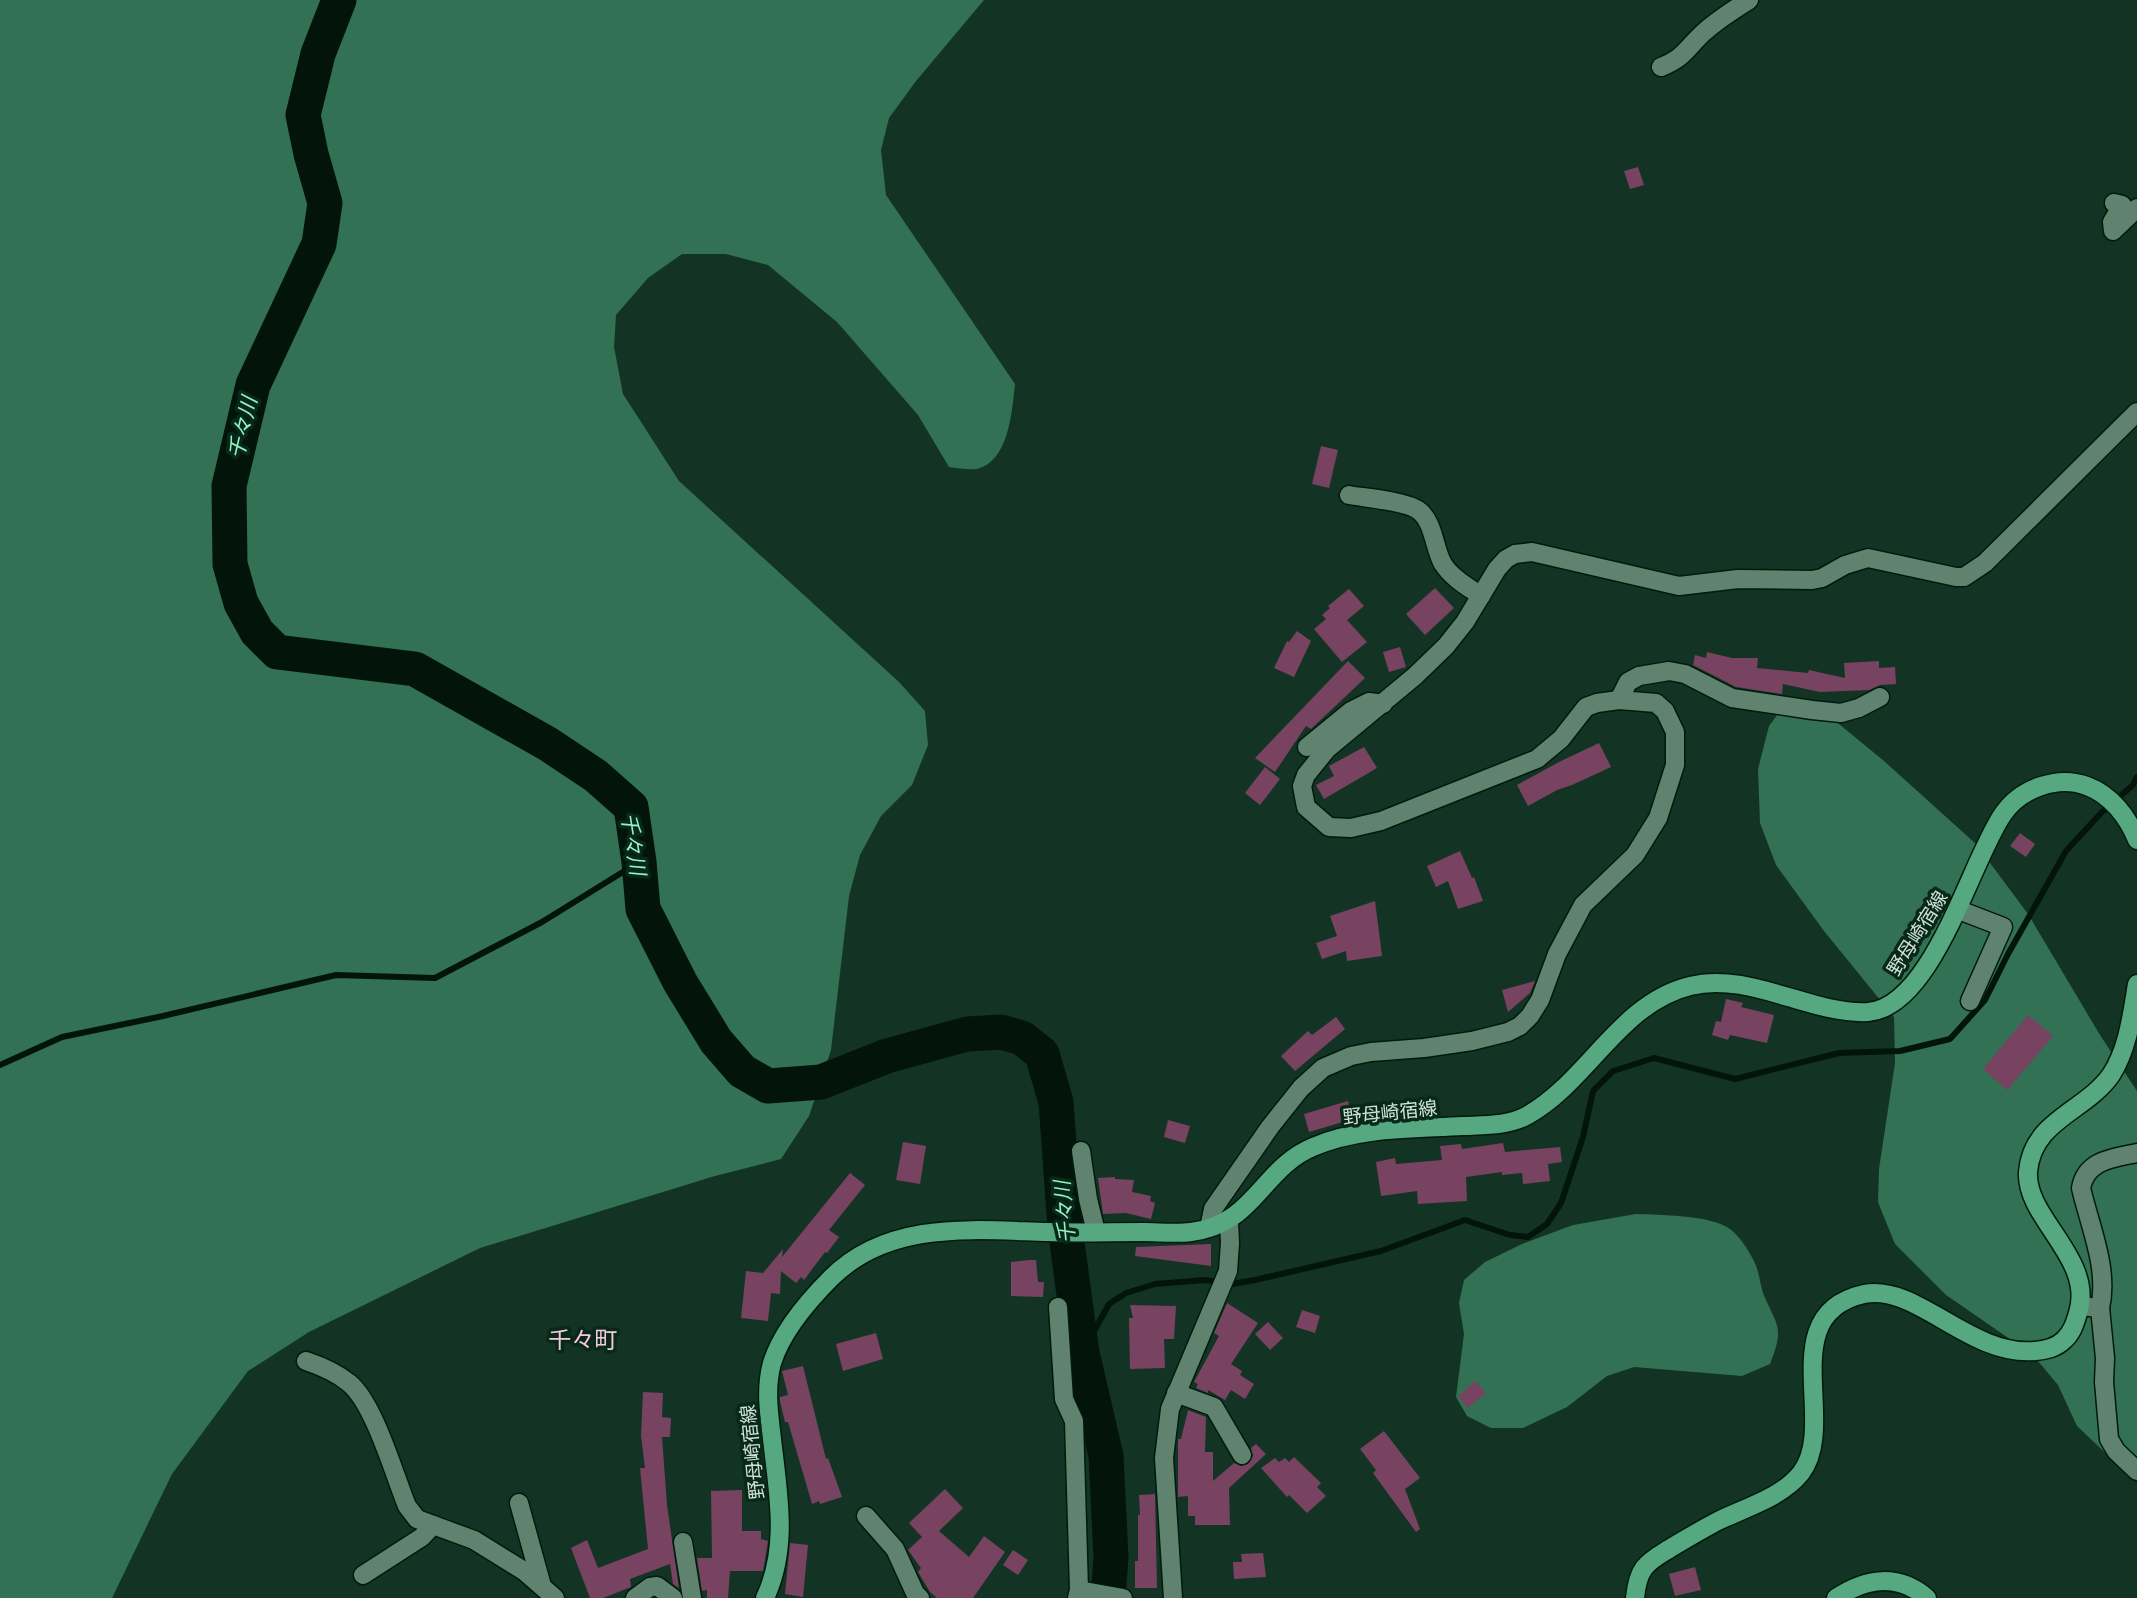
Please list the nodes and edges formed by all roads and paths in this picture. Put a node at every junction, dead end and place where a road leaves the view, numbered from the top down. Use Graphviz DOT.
graph roads {
  1 [pos="1749,0"];
  2 [pos="1661,67"];
  3 [pos="2114,203"];
  4 [pos="2137,208"];
  5 [pos="2137,412"];
  6 [pos="1349,495"];
  7 [pos="1481,596"];
  8 [pos="1880,697"];
  9 [pos="1619,700"];
  10 [pos="1384,704"];
  11 [pos="1307,747"];
  12 [pos="2137,841"];
  13 [pos="1959,910"];
  14 [pos="2137,984"];
  15 [pos="1970,1001"];
  16 [pos="1081,1151"];
  17 [pos="2137,1153"];
  18 [pos="1229,1222"];
  19 [pos="1209,1228"];
  20 [pos="1095,1232"];
  21 [pos="2080,1306"];
  22 [pos="1058,1307"];
  23 [pos="2100,1308"];
  24 [pos="306,1361"];
  25 [pos="1176,1393"];
  26 [pos="1242,1455"];
  27 [pos="2137,1471"];
  28 [pos="519,1503"];
  29 [pos="866,1516"];
  30 [pos="433,1525"];
  31 [pos="683,1542"];
  32 [pos="363,1575"];
  33 [pos="549,1592"];
  34 [pos="1081,1593"];
  35 [pos="914,1596"];
  36 [pos="635,1598"];
  37 [pos="673,1598"];
  38 [pos="692,1598"];
  39 [pos="765,1598"];
  40 [pos="1123,1598"];
  41 [pos="1173,1598"];
  42 [pos="1635,1598"];
  43 [pos="1836,1598"];
  44 [pos="1927,1598"];
  1 -- 2 [label="street"];
  3 -- 4 [label="street"];
  5 -- 7 [label="street"];
  6 -- 7 [label="street"];
  7 -- 10 [label="street"];
  8 -- 9 [label="street"];
  9 -- 10 [label="street"];
  9 -- 19 [label="street"];
  10 -- 11 [label="street"];
  12 -- 13 [label="main road, 野母崎宿線"];
  13 -- 15 [label="street"];
  13 -- 18 [label="main road, 野母崎宿線"];
  14 -- 21 [label="main road"];
  16 -- 20 [label="street"];
  17 -- 23 [label="street"];
  18 -- 19 [label="main road, 野母崎宿線"];
  18 -- 25 [label="street"];
  19 -- 20 [label="main road, 野母崎宿線"];
  20 -- 39 [label="main road, 野母崎宿線"];
  21 -- 23 [label="street"];
  21 -- 42 [label="main road"];
  22 -- 34 [label="street"];
  23 -- 27 [label="street"];
  24 -- 30 [label="street"];
  25 -- 26 [label="street"];
  25 -- 41 [label="street"];
  28 -- 33 [label="street"];
  29 -- 35 [label="street"];
  30 -- 32 [label="street"];
  30 -- 33 [label="street"];
  31 -- 38 [label="street"];
  34 -- 40 [label="street"];
  36 -- 37 [label="street"];
  43 -- 44 [label="main road"];
}
